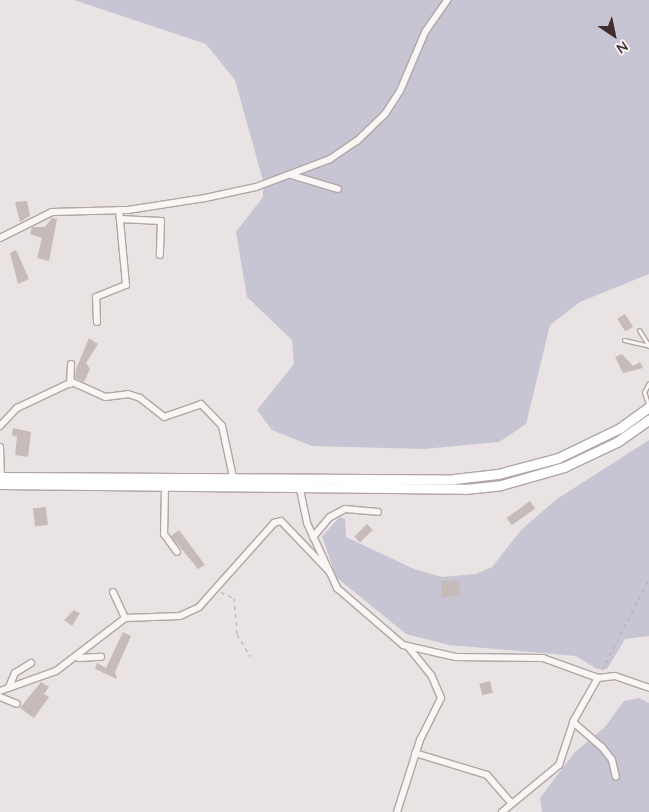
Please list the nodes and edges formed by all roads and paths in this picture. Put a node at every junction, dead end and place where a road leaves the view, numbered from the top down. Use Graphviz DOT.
graph roads {
  1 [pos="447,0"];
  2 [pos="291,175"];
  3 [pos="338,189"];
  4 [pos="119,210"];
  5 [pos="120,219"];
  6 [pos="0,238"];
  7 [pos="160,255"];
  8 [pos="97,322"];
  9 [pos="639,330"];
  10 [pos="624,340"];
  11 [pos="649,346"];
  12 [pos="72,364"];
  13 [pos="649,383"];
  14 [pos="70,384"];
  15 [pos="649,408"];
  16 [pos="649,420"];
  17 [pos="0,426"];
  18 [pos="0,447"];
  19 [pos="233,477"];
  20 [pos="298,479"];
  21 [pos="0,480"];
  22 [pos="165,488"];
  23 [pos="300,489"];
  24 [pos="378,512"];
  25 [pos="313,537"];
  26 [pos="177,552"];
  27 [pos="329,571"];
  28 [pos="649,579"];
  29 [pos="113,592"];
  30 [pos="213,593"];
  31 [pos="125,618"];
  32 [pos="409,648"];
  33 [pos="250,656"];
  34 [pos="101,657"];
  35 [pos="78,658"];
  36 [pos="31,663"];
  37 [pos="598,678"];
  38 [pos="9,687"];
  39 [pos="649,688"];
  40 [pos="0,691"];
  41 [pos="0,697"];
  42 [pos="17,704"];
  43 [pos="573,722"];
  44 [pos="415,753"];
  45 [pos="616,777"];
  46 [pos="510,801"];
  47 [pos="397,812"];
  48 [pos="502,812"];
  1 -- 2 [label="street"];
  2 -- 3 [label="street"];
  2 -- 4 [label="street"];
  4 -- 5 [label="street"];
  4 -- 6 [label="street"];
  5 -- 7 [label="street"];
  5 -- 8 [label="street"];
  9 -- 11 [label="lane"];
  10 -- 11 [label="lane"];
  12 -- 14 [label="street"];
  13 -- 15 [label="lane"];
  14 -- 17 [label="street"];
  14 -- 19 [label="street"];
  15 -- 20 [label="street"];
  16 -- 23 [label="street"];
  18 -- 21 [label="street"];
  19 -- 20 [label="street"];
  19 -- 21 [label="street"];
  20 -- 23 [label="street"];
  21 -- 22 [label="street"];
  22 -- 23 [label="street"];
  22 -- 26 [label="street"];
  23 -- 25 [label="street"];
  24 -- 25 [label="street"];
  25 -- 27 [label="street"];
  27 -- 30 [label="street"];
  27 -- 32 [label="street"];
  28 -- 37 [label="path"];
  29 -- 31 [label="street"];
  30 -- 31 [label="street"];
  30 -- 33 [label="path"];
  31 -- 35 [label="street"];
  32 -- 37 [label="street"];
  32 -- 44 [label="street"];
  34 -- 35 [label="street"];
  35 -- 38 [label="street"];
  36 -- 38 [label="street"];
  37 -- 39 [label="street"];
  37 -- 43 [label="street"];
  38 -- 40 [label="street"];
  41 -- 42 [label="street"];
  43 -- 45 [label="street"];
  43 -- 46 [label="street"];
  44 -- 46 [label="street"];
  44 -- 47 [label="street"];
  46 -- 48 [label="street"];
}
